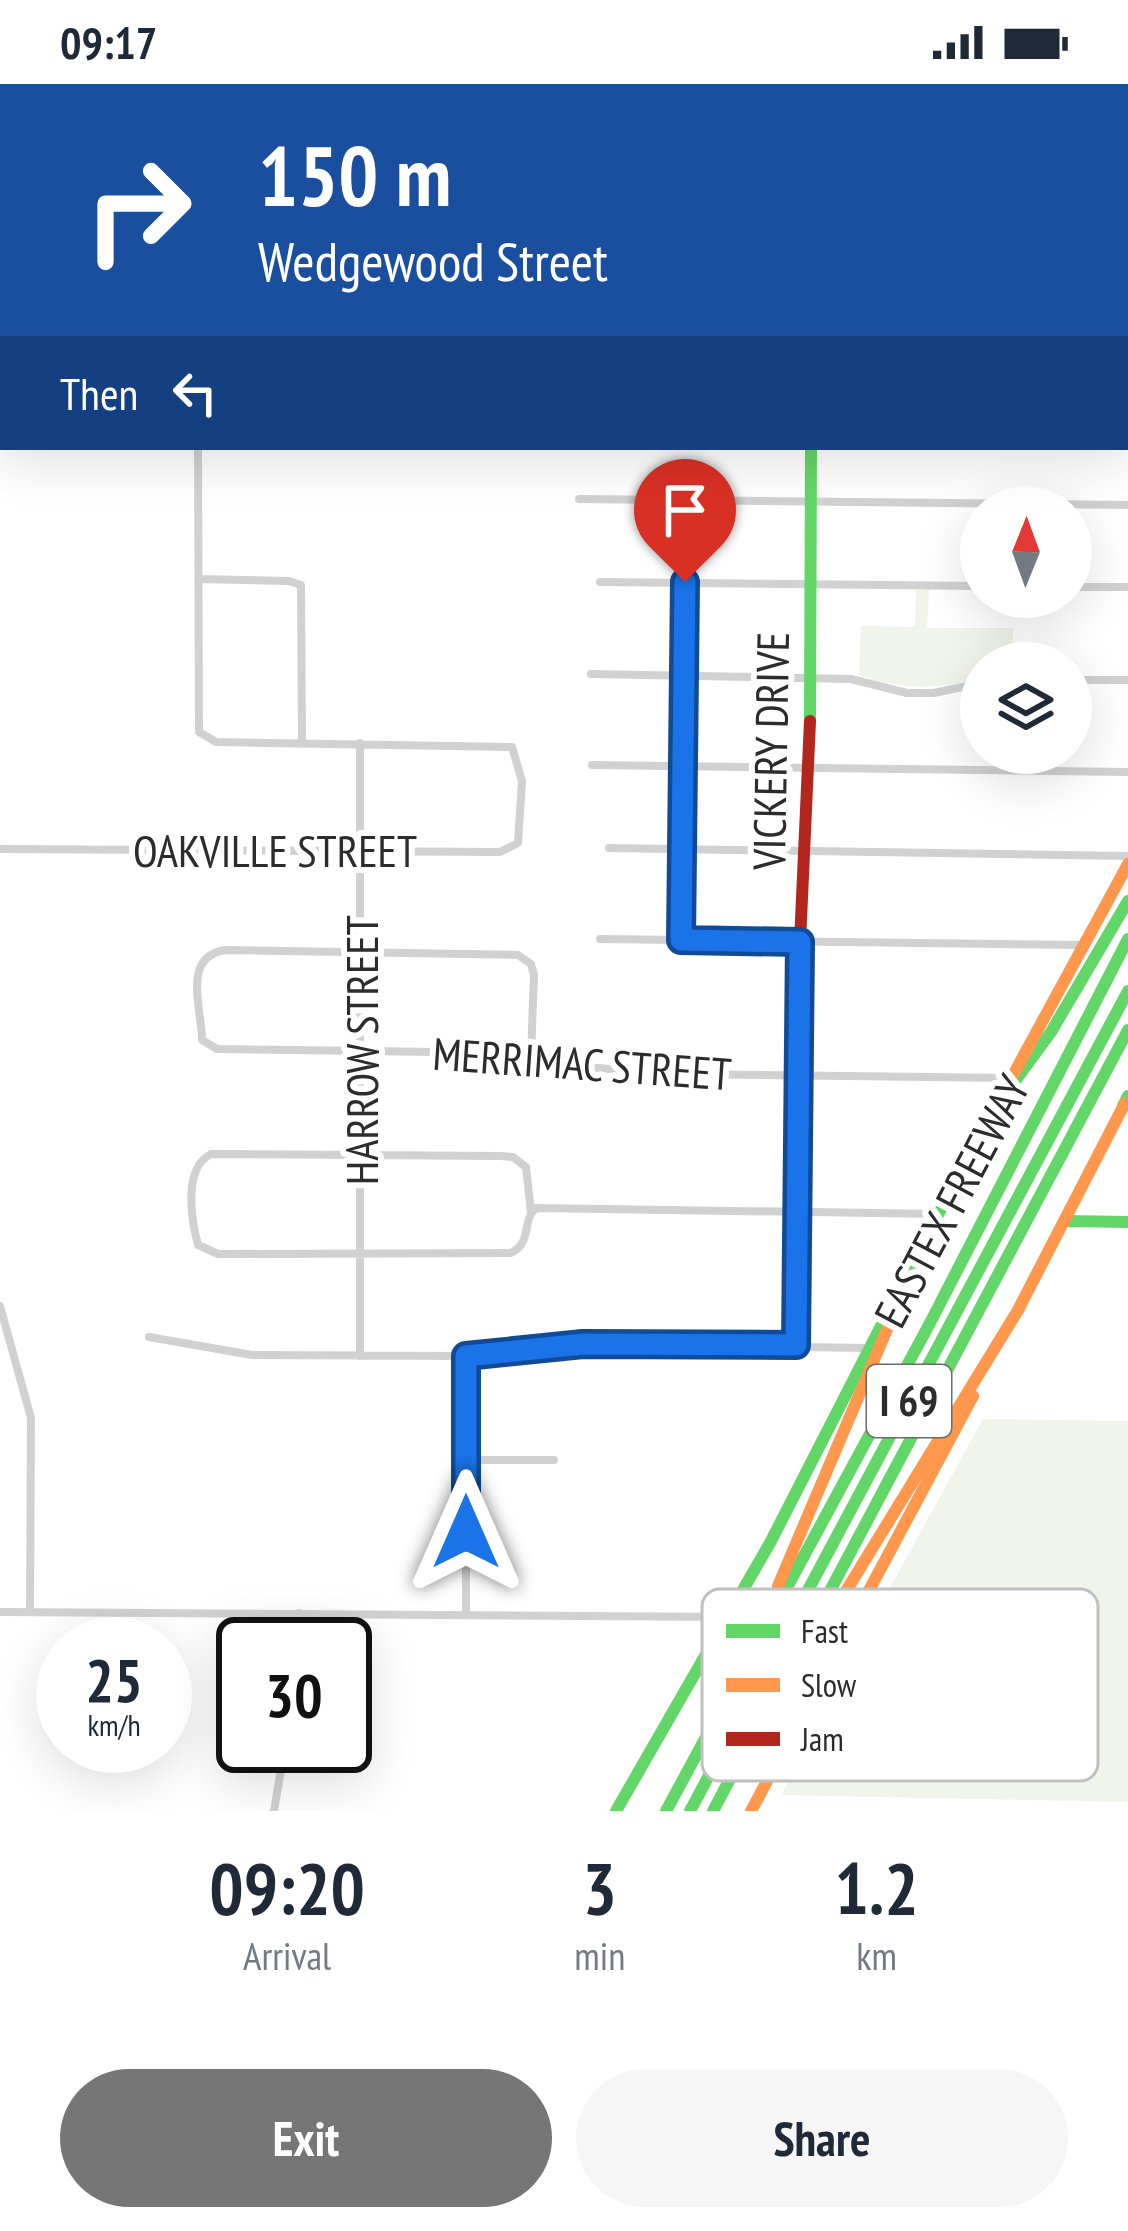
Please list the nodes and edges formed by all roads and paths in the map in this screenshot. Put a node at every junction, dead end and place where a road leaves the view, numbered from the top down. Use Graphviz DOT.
graph roads {
  1 [pos="198,450"];
  2 [pos="812,450"];
  3 [pos="686,498"];
  4 [pos="579,499"];
  5 [pos="811,500"];
  6 [pos="1128,505"];
  7 [pos="197,579"];
  8 [pos="600,582"];
  9 [pos="685,582"];
  10 [pos="810,583"];
  11 [pos="960,586"];
  12 [pos="1092,587"];
  13 [pos="1128,587"];
  14 [pos="592,674"];
  15 [pos="684,675"];
  16 [pos="810,678"];
  17 [pos="1092,680"];
  18 [pos="1128,680"];
  19 [pos="960,687"];
  20 [pos="302,742"];
  21 [pos="360,743"];
  22 [pos="592,766"];
  23 [pos="683,766"];
  24 [pos="809,767"];
  25 [pos="1128,772"];
  26 [pos="609,848"];
  27 [pos="0,849"];
  28 [pos="682,849"];
  29 [pos="362,851"];
  30 [pos="807,851"];
  31 [pos="1128,860"];
  32 [pos="1128,901"];
  33 [pos="1128,939"];
  34 [pos="600,940"];
  35 [pos="681,940"];
  36 [pos="800,942"];
  37 [pos="1082,945"];
  38 [pos="362,952"];
  39 [pos="1128,991"];
  40 [pos="1128,1030"];
  41 [pos="361,1051"];
  42 [pos="531,1056"];
  43 [pos="799,1075"];
  44 [pos="1011,1078"];
  45 [pos="1126,1100"];
  46 [pos="984,1123"];
  47 [pos="361,1154"];
  48 [pos="796,1210"];
  49 [pos="530,1213"];
  50 [pos="939,1214"];
  51 [pos="1066,1221"];
  52 [pos="1128,1222"];
  53 [pos="360,1255"];
  54 [pos="0,1306"];
  55 [pos="1020,1307"];
  56 [pos="891,1308"];
  57 [pos="149,1337"];
  58 [pos="796,1345"];
  59 [pos="871,1348"];
  60 [pos="361,1356"];
  61 [pos="466,1356"];
  62 [pos="467,1460"];
  63 [pos="554,1460"];
  64 [pos="745,1589"];
  65 [pos="776,1589"];
  66 [pos="787,1589"];
  67 [pos="809,1589"];
  68 [pos="830,1589"];
  69 [pos="847,1589"];
  70 [pos="869,1589"];
  71 [pos="0,1612"];
  72 [pos="30,1612"];
  73 [pos="299,1613"];
  74 [pos="466,1615"];
  75 [pos="299,1617"];
  76 [pos="702,1617"];
  77 [pos="702,1665"];
  78 [pos="702,1747"];
  79 [pos="280,1773"];
  80 [pos="706,1781"];
  81 [pos="727,1781"];
  82 [pos="767,1781"];
  83 [pos="274,1811"];
  84 [pos="616,1811"];
  85 [pos="666,1811"];
  86 [pos="690,1811"];
  87 [pos="712,1811"];
  88 [pos="751,1811"];
  1 -- 7 [label="street"];
  2 -- 5 [label="main road, VICKERY DRIVE"];
  3 -- 4 [label="street"];
  3 -- 5 [label="street"];
  3 -- 9 [label="street"];
  5 -- 6 [label="street"];
  5 -- 10 [label="main road, VICKERY DRIVE"];
  7 -- 20 [label="street"];
  7 -- 20 [label="street"];
  8 -- 9 [label="street"];
  9 -- 10 [label="street"];
  9 -- 15 [label="street"];
  10 -- 11 [label="street"];
  10 -- 16 [label="main road, VICKERY DRIVE"];
  12 -- 13 [label="street"];
  14 -- 15 [label="street"];
  15 -- 16 [label="street"];
  15 -- 23 [label="street"];
  16 -- 19 [label="street"];
  16 -- 24 [label="main road, VICKERY DRIVE"];
  17 -- 18 [label="street"];
  20 -- 21 [label="street"];
  21 -- 29 [label="street, HARROW STREET"];
  21 -- 29 [label="street, OAKVILLE STREET"];
  22 -- 23 [label="street"];
  23 -- 24 [label="street"];
  23 -- 28 [label="street"];
  24 -- 25 [label="street"];
  24 -- 30 [label="main road, VICKERY DRIVE"];
  26 -- 28 [label="street"];
  27 -- 29 [label="street, OAKVILLE STREET"];
  28 -- 30 [label="street"];
  28 -- 35 [label="street"];
  29 -- 38 [label="street, HARROW STREET"];
  30 -- 31 [label="street"];
  30 -- 36 [label="main road, VICKERY DRIVE"];
  31 -- 37 [label="main road"];
  32 -- 46 [label="main road"];
  33 -- 66 [label="main road, EASTEX FREEWAY / I 69"];
  34 -- 35 [label="street"];
  35 -- 36 [label="street"];
  36 -- 37 [label="street"];
  36 -- 43 [label="main road, VICKERY DRIVE"];
  37 -- 44 [label="main road"];
  38 -- 41 [label="street, HARROW STREET"];
  38 -- 41 [label="street, MERRIMAC STREET"];
  38 -- 42 [label="street"];
  39 -- 67 [label="main road, I 69"];
  40 -- 68 [label="main road, EASTEX FREEWAY / I 69"];
  41 -- 42 [label="street, MERRIMAC STREET"];
  41 -- 47 [label="street, HARROW STREET"];
  42 -- 43 [label="street, MERRIMAC STREET"];
  43 -- 44 [label="street, MERRIMAC STREET"];
  43 -- 48 [label="street, VICKERY DRIVE"];
  44 -- 46 [label="main road"];
  45 -- 51 [label="main road"];
  46 -- 50 [label="main road"];
  47 -- 49 [label="street"];
  47 -- 53 [label="street, HARROW STREET"];
  47 -- 53 [label="street"];
  48 -- 49 [label="street"];
  48 -- 50 [label="street"];
  48 -- 58 [label="street, VICKERY DRIVE"];
  49 -- 53 [label="street"];
  50 -- 56 [label="main road"];
  51 -- 52 [label="main road"];
  51 -- 55 [label="main road"];
  53 -- 60 [label="street, HARROW STREET"];
  54 -- 72 [label="street"];
  55 -- 69 [label="main road"];
  55 -- 70 [label="main road"];
  56 -- 59 [label="main road"];
  56 -- 65 [label="main road"];
  57 -- 60 [label="street"];
  58 -- 59 [label="street"];
  58 -- 61 [label="street"];
  59 -- 64 [label="main road"];
  60 -- 61 [label="street"];
  61 -- 62 [label="street"];
  62 -- 63 [label="street"];
  62 -- 74 [label="street"];
  71 -- 72 [label="street"];
  72 -- 73 [label="street"];
  73 -- 74 [label="street"];
  73 -- 75 [label="street"];
  74 -- 76 [label="street"];
  77 -- 84 [label="main road"];
  78 -- 85 [label="main road, EASTEX FREEWAY / I 69"];
  79 -- 83 [label="street"];
  80 -- 86 [label="main road, I 69"];
  81 -- 87 [label="main road, EASTEX FREEWAY / I 69"];
  82 -- 88 [label="main road"];
}
